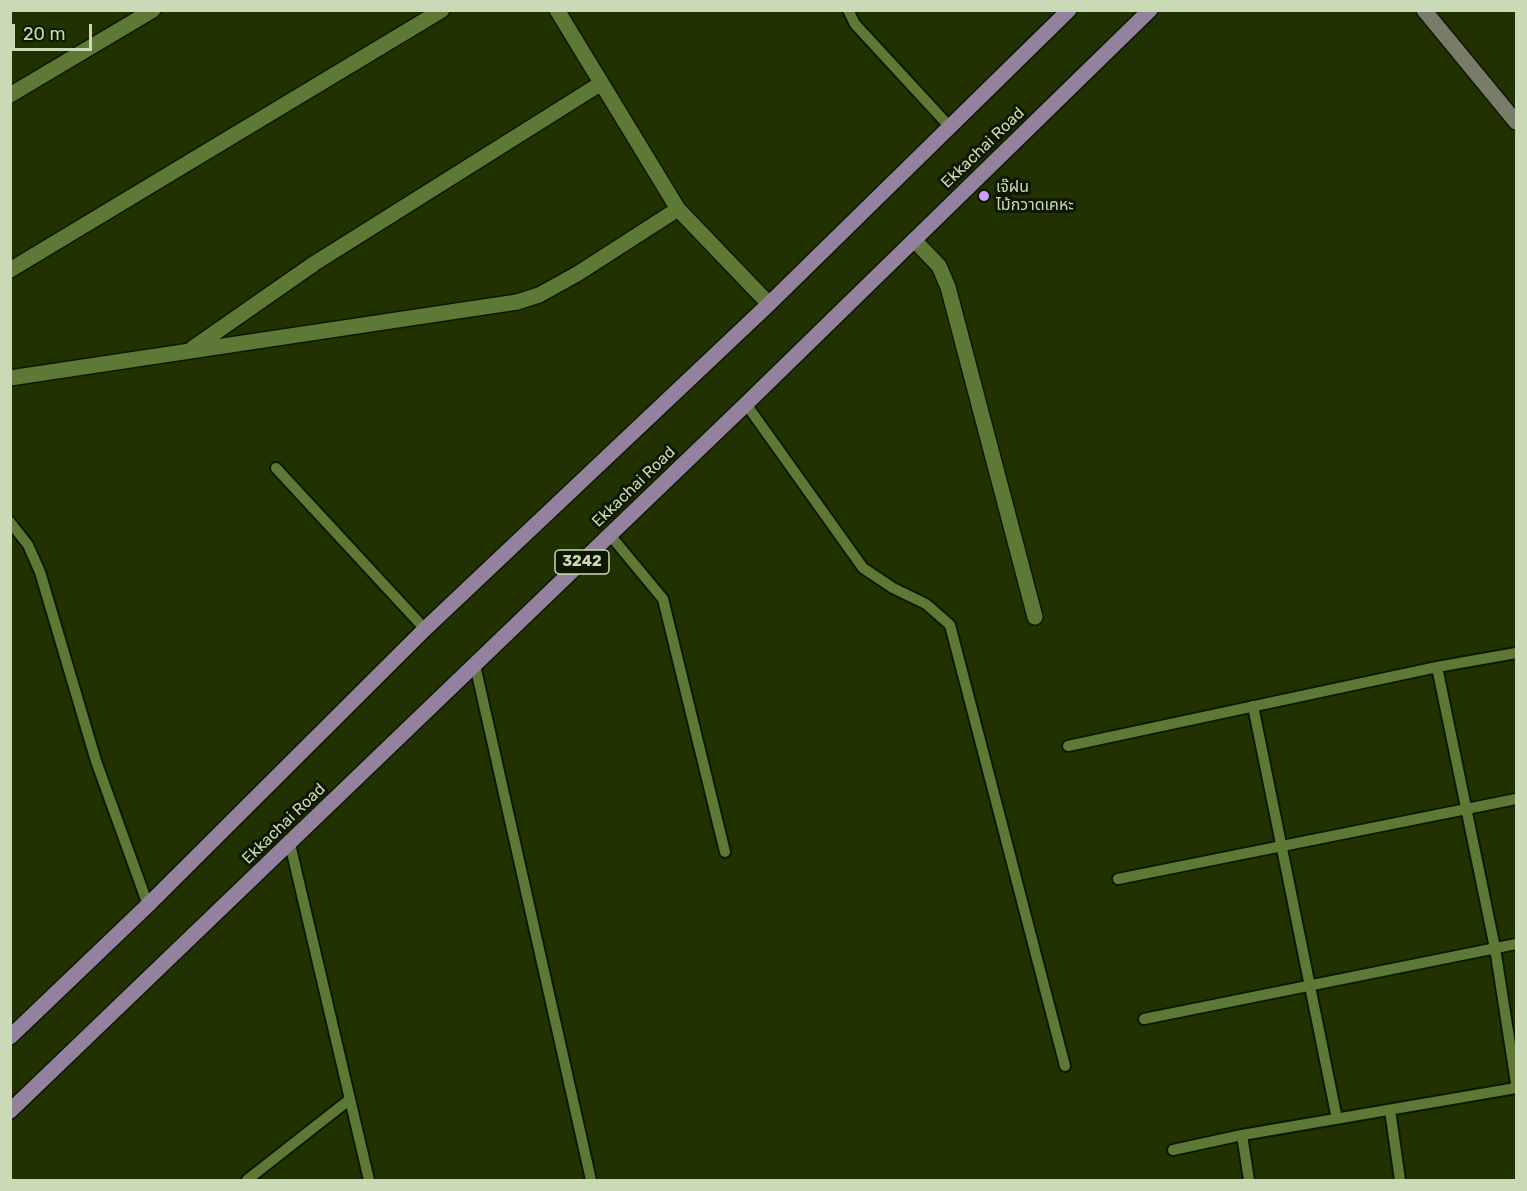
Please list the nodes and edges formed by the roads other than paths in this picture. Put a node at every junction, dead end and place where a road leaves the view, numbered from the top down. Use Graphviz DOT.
graph roads {
  1 [pos="153,10"];
  2 [pos="442,10"];
  3 [pos="557,10"];
  4 [pos="848,10"];
  5 [pos="1069,10"];
  6 [pos="1150,10"];
  7 [pos="1425,10"];
  8 [pos="600,84"];
  9 [pos="10,95"];
  10 [pos="1516,122"];
  11 [pos="949,126"];
  12 [pos="678,209"];
  13 [pos="914,240"];
  14 [pos="10,270"];
  15 [pos="769,304"];
  16 [pos="191,350"];
  17 [pos="10,378"];
  18 [pos="746,404"];
  19 [pos="276,468"];
  20 [pos="10,522"];
  21 [pos="610,535"];
  22 [pos="1035,617"];
  23 [pos="425,629"];
  24 [pos="1516,653"];
  25 [pos="475,665"];
  26 [pos="1437,667"];
  27 [pos="1253,706"];
  28 [pos="1068,746"];
  29 [pos="1516,799"];
  30 [pos="1465,810"];
  31 [pos="290,844"];
  32 [pos="1282,846"];
  33 [pos="725,852"];
  34 [pos="1118,879"];
  35 [pos="148,905"];
  36 [pos="1516,944"];
  37 [pos="1495,948"];
  38 [pos="1311,986"];
  39 [pos="1144,1019"];
  40 [pos="10,1036"];
  41 [pos="1065,1066"];
  42 [pos="1516,1083"];
  43 [pos="1516,1088"];
  44 [pos="349,1100"];
  45 [pos="1390,1110"];
  46 [pos="10,1111"];
  47 [pos="1336,1119"];
  48 [pos="1242,1135"];
  49 [pos="1173,1150"];
  50 [pos="247,1180"];
  51 [pos="369,1180"];
  52 [pos="591,1180"];
  53 [pos="1249,1180"];
  54 [pos="1400,1180"];
  1 -- 9 [label="street"];
  2 -- 14 [label="street"];
  3 -- 8 [label="street"];
  4 -- 11 [label="lane"];
  5 -- 11 [label="main road"];
  6 -- 13 [label="main road, Ekkachai Road / 3242"];
  7 -- 10 [label="street"];
  8 -- 12 [label="street"];
  8 -- 16 [label="street"];
  11 -- 15 [label="main road"];
  12 -- 15 [label="street"];
  12 -- 16 [label="street"];
  13 -- 18 [label="main road, Ekkachai Road / 3242"];
  13 -- 22 [label="street"];
  15 -- 23 [label="main road"];
  16 -- 17 [label="street"];
  18 -- 21 [label="main road, Ekkachai Road / 3242"];
  18 -- 41 [label="lane"];
  19 -- 23 [label="lane"];
  20 -- 35 [label="lane"];
  21 -- 25 [label="main road, Ekkachai Road / 3242"];
  21 -- 33 [label="lane"];
  23 -- 35 [label="main road"];
  24 -- 26 [label="lane"];
  25 -- 31 [label="main road, Ekkachai Road / 3242"];
  25 -- 52 [label="lane"];
  26 -- 27 [label="lane"];
  26 -- 30 [label="lane"];
  27 -- 28 [label="lane"];
  27 -- 32 [label="lane"];
  29 -- 30 [label="lane"];
  30 -- 32 [label="lane"];
  30 -- 37 [label="lane"];
  31 -- 44 [label="lane"];
  31 -- 46 [label="main road, Ekkachai Road / 3242"];
  32 -- 34 [label="lane"];
  32 -- 38 [label="lane"];
  35 -- 40 [label="main road"];
  36 -- 37 [label="lane"];
  37 -- 38 [label="lane"];
  37 -- 42 [label="lane"];
  38 -- 39 [label="lane"];
  38 -- 47 [label="lane"];
  43 -- 45 [label="lane"];
  44 -- 50 [label="lane"];
  44 -- 51 [label="lane"];
  45 -- 47 [label="lane"];
  45 -- 54 [label="lane"];
  47 -- 48 [label="lane"];
  48 -- 49 [label="lane"];
  48 -- 53 [label="lane"];
}
